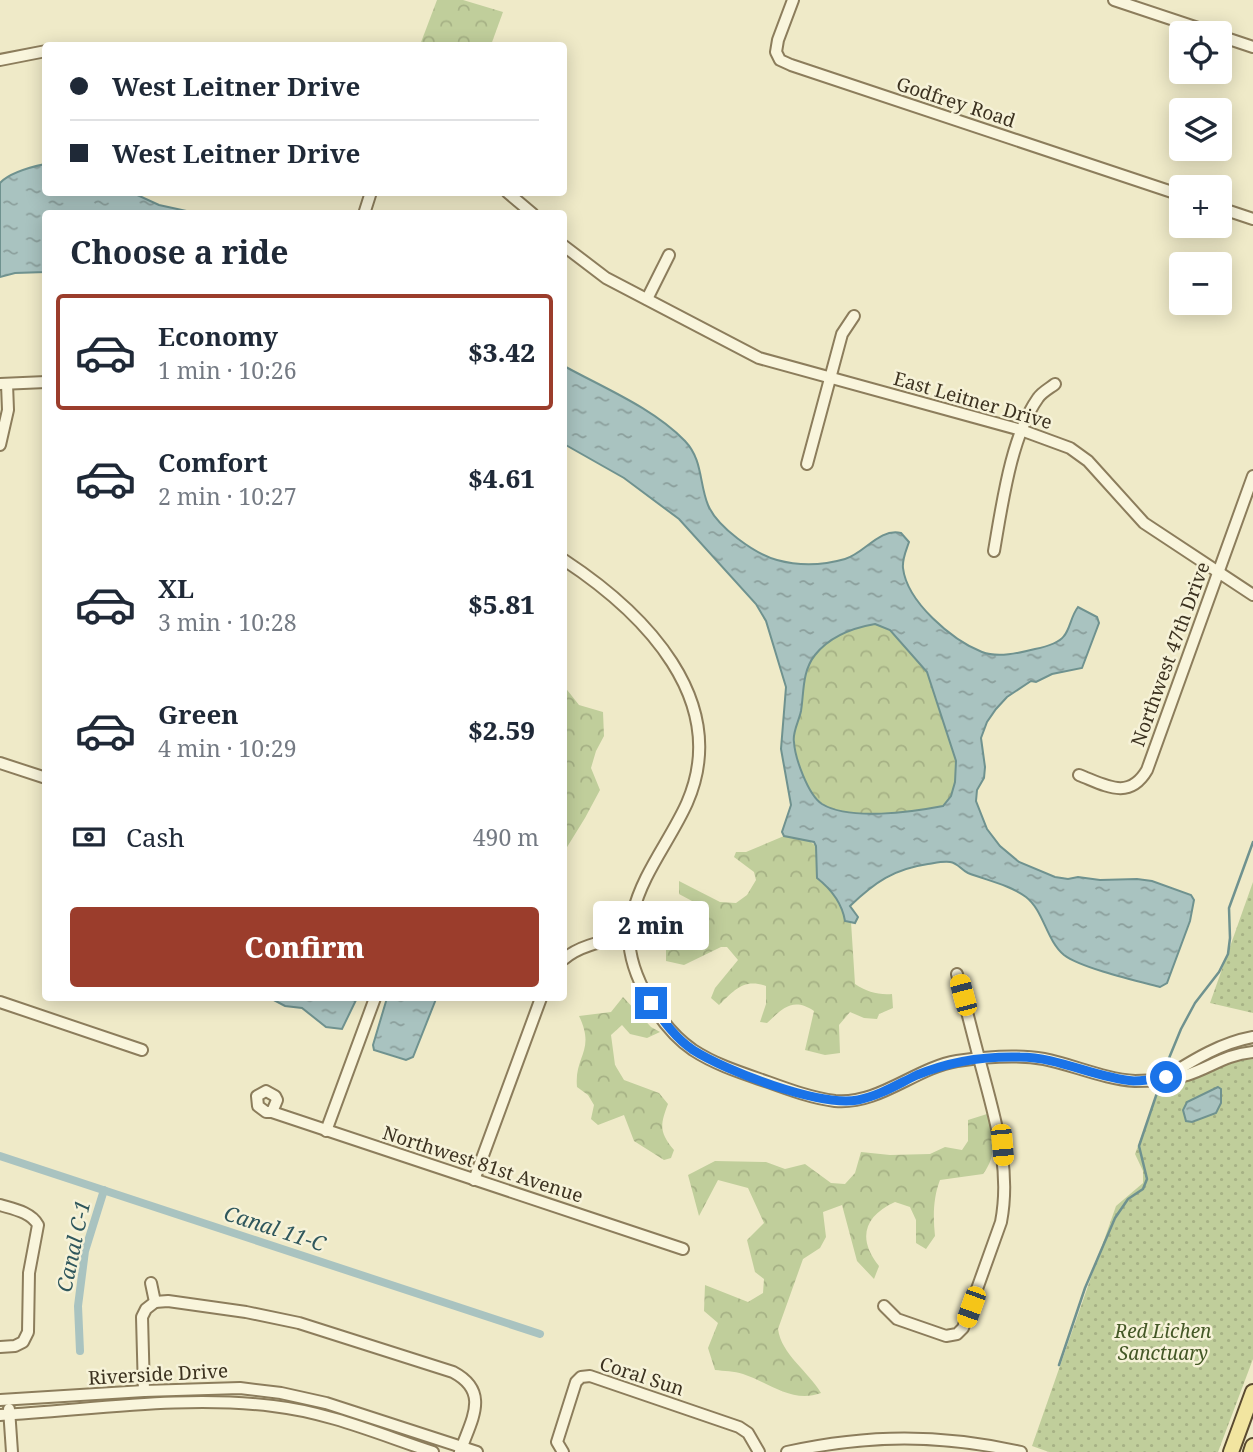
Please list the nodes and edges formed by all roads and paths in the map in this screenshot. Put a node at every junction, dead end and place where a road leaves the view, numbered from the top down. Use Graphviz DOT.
graph roads {
  1 [pos="793,0"];
  2 [pos="1114,0"];
  3 [pos="1177,21"];
  4 [pos="1232,40"];
  5 [pos="1253,47"];
  6 [pos="42,52"];
  7 [pos="0,60"];
  8 [pos="1169,191"];
  9 [pos="511,196"];
  10 [pos="528,210"];
  11 [pos="1232,212"];
  12 [pos="1253,219"];
  13 [pos="567,248"];
  14 [pos="669,255"];
  15 [pos="647,299"];
  16 [pos="854,316"];
  17 [pos="830,378"];
  18 [pos="42,383"];
  19 [pos="3,384"];
  20 [pos="1055,384"];
  21 [pos="1021,430"];
  22 [pos="0,445"];
  23 [pos="807,464"];
  24 [pos="1253,476"];
  25 [pos="994,551"];
  26 [pos="567,562"];
  27 [pos="1219,573"];
  28 [pos="1253,595"];
  29 [pos="0,763"];
  30 [pos="1079,775"];
  31 [pos="42,777"];
  32 [pos="629,936"];
  33 [pos="567,958"];
  34 [pos="957,974"];
  35 [pos="374,1001"];
  36 [pos="540,1001"];
  37 [pos="0,1002"];
  38 [pos="1253,1037"];
  39 [pos="142,1050"];
  40 [pos="1253,1052"];
  41 [pos="979,1059"];
  42 [pos="1166,1077"];
  43 [pos="272,1112"];
  44 [pos="326,1131"];
  45 [pos="474,1180"];
  46 [pos="0,1205"];
  47 [pos="683,1249"];
  48 [pos="150,1283"];
  49 [pos="155,1302"];
  50 [pos="884,1306"];
  51 [pos="0,1347"];
  52 [pos="144,1391"];
  53 [pos="1253,1392"];
  54 [pos="4,1400"];
  55 [pos="5,1415"];
  56 [pos="1253,1446"];
  57 [pos="461,1450"];
  58 [pos="12,1452"];
  59 [pos="433,1452"];
  60 [pos="477,1452"];
  61 [pos="563,1452"];
  62 [pos="759,1452"];
  63 [pos="787,1452"];
  64 [pos="1021,1452"];
  65 [pos="1231,1452"];
  66 [pos="1251,1452"];
  1 -- 8 [label="street, Godfrey Road"];
  2 -- 3 [label="street"];
  4 -- 5 [label="street"];
  6 -- 7 [label="street"];
  9 -- 10 [label="street"];
  11 -- 12 [label="street"];
  13 -- 15 [label="street, East Leitner Drive"];
  14 -- 15 [label="street"];
  15 -- 17 [label="street, East Leitner Drive"];
  16 -- 17 [label="street"];
  17 -- 21 [label="street, East Leitner Drive"];
  17 -- 23 [label="street"];
  18 -- 19 [label="street"];
  19 -- 22 [label="street"];
  20 -- 21 [label="street"];
  21 -- 25 [label="street"];
  21 -- 27 [label="street, East Leitner Drive"];
  24 -- 27 [label="street, Northwest 47th Drive"];
  26 -- 32 [label="street"];
  27 -- 28 [label="street, East Leitner Drive"];
  27 -- 30 [label="street, Northwest 47th Drive"];
  29 -- 31 [label="street"];
  32 -- 33 [label="street"];
  32 -- 41 [label="street"];
  34 -- 41 [label="street"];
  35 -- 44 [label="street"];
  36 -- 45 [label="street"];
  37 -- 39 [label="street"];
  38 -- 42 [label="street"];
  40 -- 42 [label="street"];
  41 -- 42 [label="street"];
  41 -- 50 [label="street"];
  43 -- 44 [label="street, Northwest 81st Avenue"];
  44 -- 45 [label="street, Northwest 81st Avenue"];
  45 -- 47 [label="street, Northwest 81st Avenue"];
  46 -- 51 [label="street"];
  48 -- 49 [label="street"];
  49 -- 52 [label="street"];
  49 -- 57 [label="street"];
  52 -- 54 [label="street, Riverside Drive"];
  52 -- 57 [label="street, Riverside Drive"];
  53 -- 65 [label="main road"];
  54 -- 55 [label="street"];
  55 -- 58 [label="street"];
  55 -- 59 [label="street, Riverside Drive"];
  56 -- 66 [label="main road"];
  57 -- 60 [label="street, Riverside Drive"];
  61 -- 62 [label="street, Coral Sun"];
  63 -- 64 [label="street"];
}
